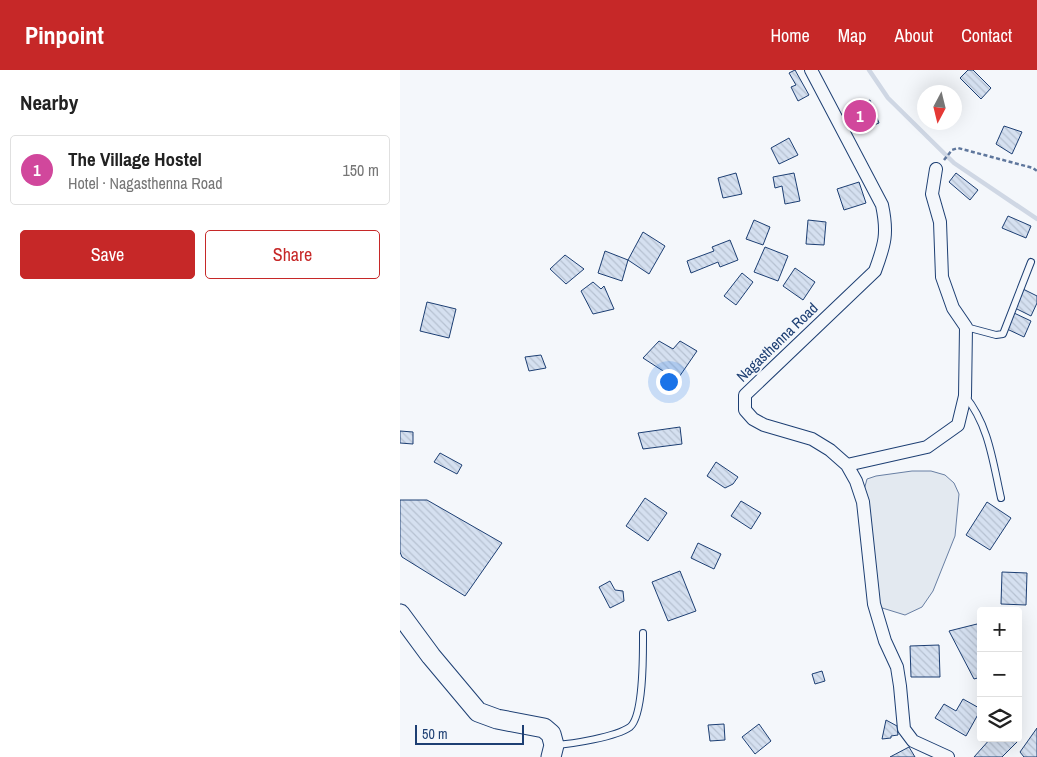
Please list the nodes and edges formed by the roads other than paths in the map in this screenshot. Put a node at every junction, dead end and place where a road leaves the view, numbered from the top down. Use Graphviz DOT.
graph roads {
  1 [pos="811,70"];
  2 [pos="936,169"];
  3 [pos="1031,262"];
  4 [pos="966,327"];
  5 [pos="966,396"];
  6 [pos="846,465"];
  7 [pos="1001,498"];
  8 [pos="400,614"];
  9 [pos="643,633"];
  10 [pos="552,751"];
  11 [pos="948,757"];
  1 -- 6 [label="street, Nagasthenna Road"];
  2 -- 4 [label="street"];
  3 -- 4 [label="lane"];
  4 -- 5 [label="street"];
  5 -- 6 [label="street"];
  5 -- 7 [label="lane"];
  6 -- 11 [label="street, Nagasthenna Road"];
  8 -- 10 [label="street"];
  9 -- 10 [label="lane"];
}
